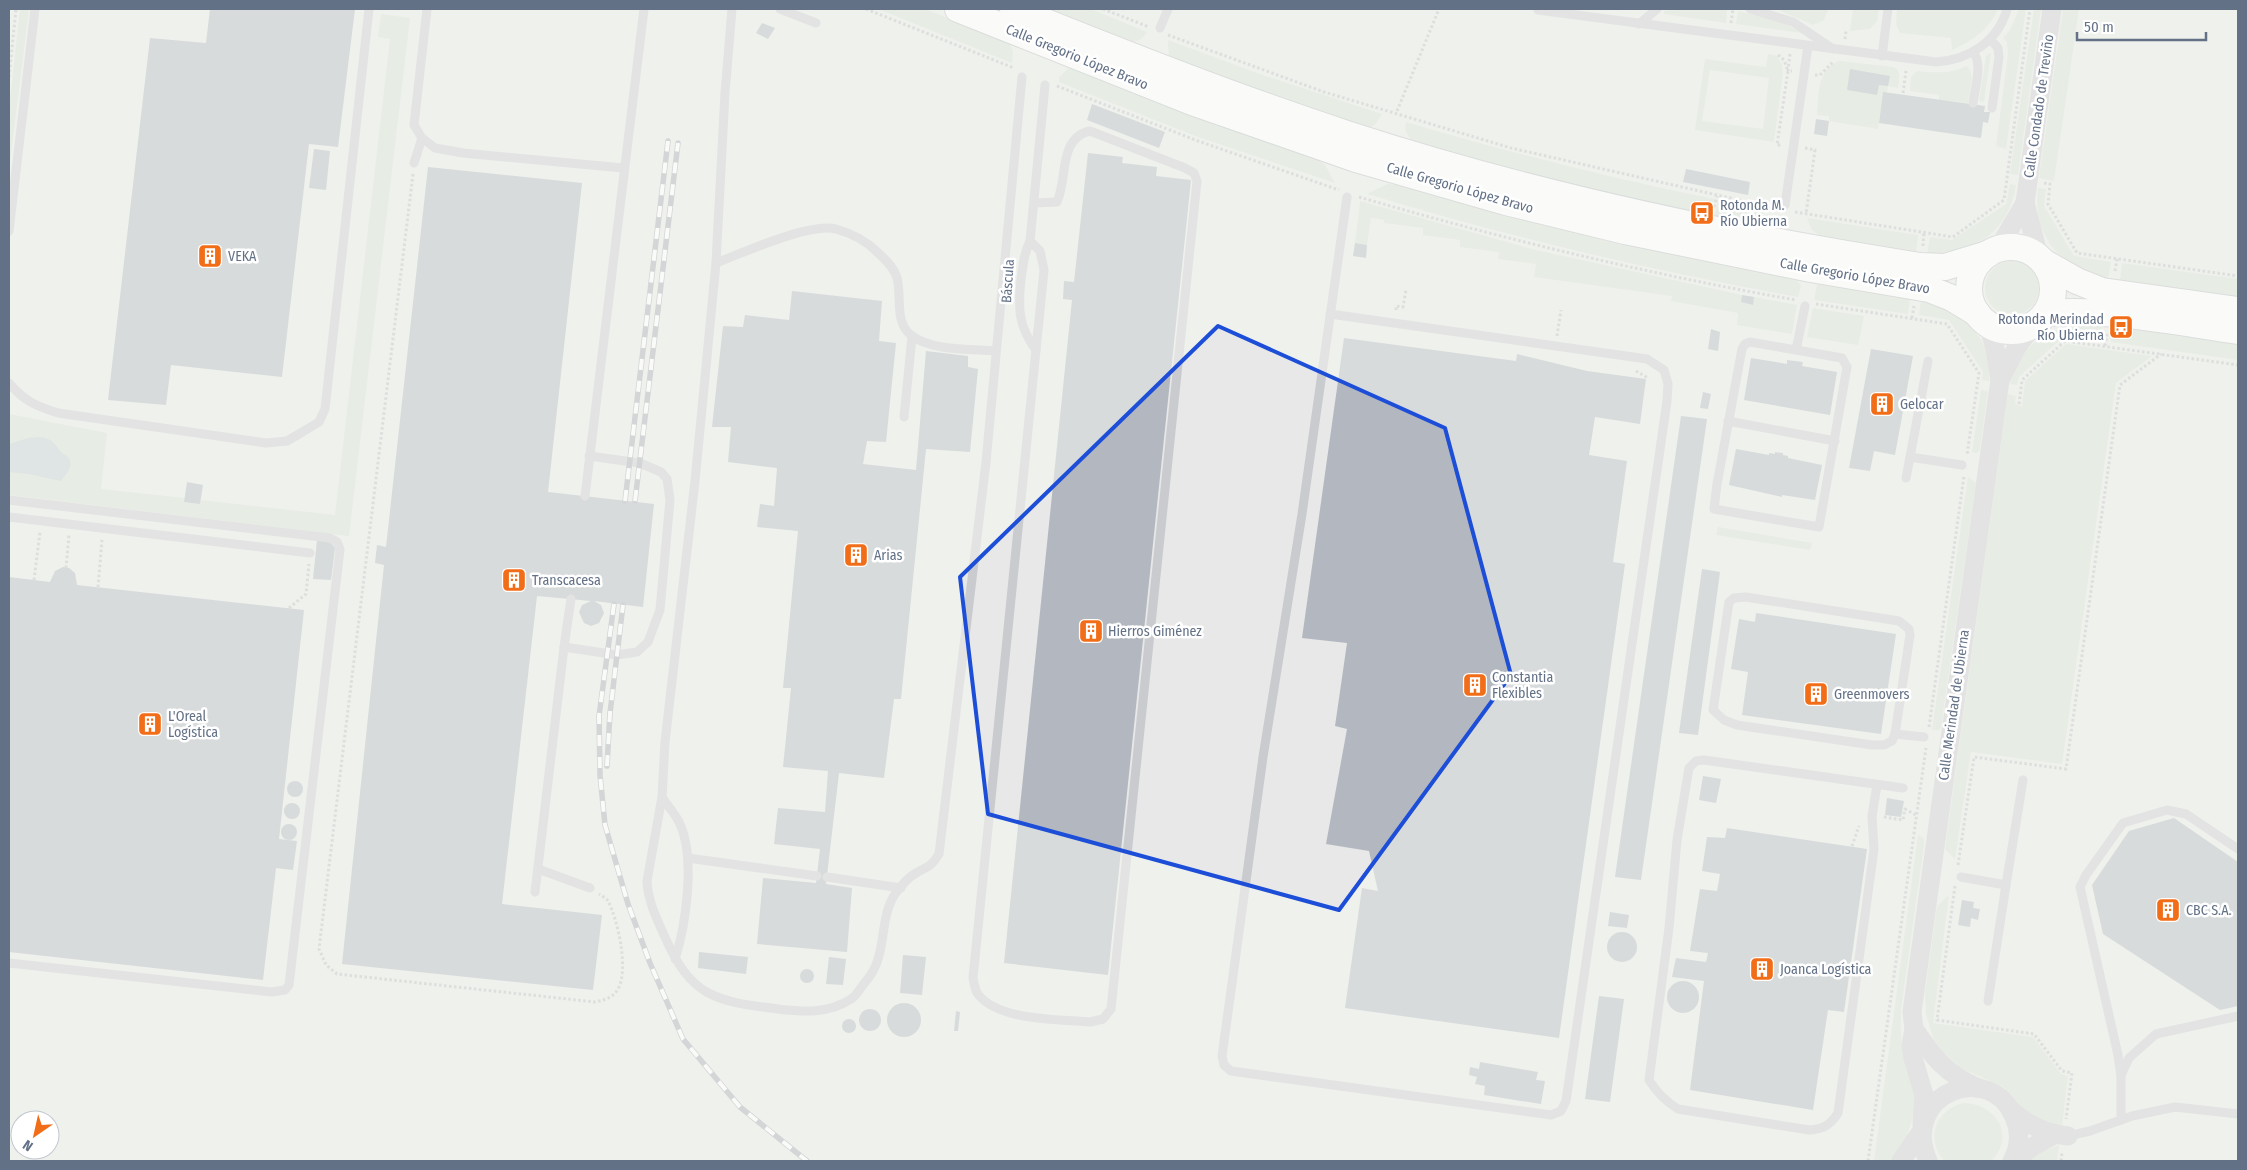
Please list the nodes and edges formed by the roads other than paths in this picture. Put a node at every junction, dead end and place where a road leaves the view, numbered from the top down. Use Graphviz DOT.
graph roads {
  1 [pos="35,9"];
  2 [pos="369,9"];
  3 [pos="427,9"];
  4 [pos="642,9"];
  5 [pos="732,9"];
  6 [pos="780,9"];
  7 [pos="958,9"];
  8 [pos="1013,9"];
  9 [pos="1168,9"];
  10 [pos="1658,9"];
  11 [pos="1750,9"];
  12 [pos="1888,9"];
  13 [pos="2007,9"];
  14 [pos="2052,9"];
  15 [pos="1538,10"];
  16 [pos="816,23"];
  17 [pos="1639,24"];
  18 [pos="1159,30"];
  19 [pos="1990,39"];
  20 [pos="1808,46"];
  21 [pos="1836,50"];
  22 [pos="1973,52"];
  23 [pos="1882,56"];
  24 [pos="1022,77"];
  25 [pos="1045,86"];
  26 [pos="1973,103"];
  27 [pos="1992,108"];
  28 [pos="422,138"];
  29 [pos="414,163"];
  30 [pos="623,168"];
  31 [pos="1347,197"];
  32 [pos="1034,203"];
  33 [pos="2025,203"];
  34 [pos="1788,208"];
  35 [pos="9,231"];
  36 [pos="1030,241"];
  37 [pos="1993,251"];
  38 [pos="2042,260"];
  39 [pos="716,263"];
  40 [pos="1804,306"];
  41 [pos="2238,310"];
  42 [pos="1330,314"];
  43 [pos="1982,318"];
  44 [pos="2040,318"];
  45 [pos="2238,331"];
  46 [pos="912,337"];
  47 [pos="1036,350"];
  48 [pos="1796,350"];
  49 [pos="996,351"];
  50 [pos="1928,361"];
  51 [pos="2000,380"];
  52 [pos="9,383"];
  53 [pos="904,417"];
  54 [pos="1728,421"];
  55 [pos="1834,441"];
  56 [pos="589,456"];
  57 [pos="1910,456"];
  58 [pos="1962,465"];
  59 [pos="1906,478"];
  60 [pos="585,496"];
  61 [pos="9,500"];
  62 [pos="9,517"];
  63 [pos="310,553"];
  64 [pos="570,599"];
  65 [pos="564,646"];
  66 [pos="1895,734"];
  67 [pos="1925,742"];
  68 [pos="2023,780"];
  69 [pos="1877,785"];
  70 [pos="1903,788"];
  71 [pos="662,797"];
  72 [pos="2238,847"];
  73 [pos="688,858"];
  74 [pos="538,869"];
  75 [pos="817,876"];
  76 [pos="827,877"];
  77 [pos="1958,877"];
  78 [pos="2006,884"];
  79 [pos="590,888"];
  80 [pos="900,888"];
  81 [pos="535,892"];
  82 [pos="675,959"];
  83 [pos="9,963"];
  84 [pos="1988,1001"];
  85 [pos="2238,1016"];
  86 [pos="1914,1030"];
  87 [pos="2121,1076"];
  88 [pos="1978,1088"];
  89 [pos="2012,1111"];
  90 [pos="2238,1114"];
  91 [pos="2121,1120"];
  92 [pos="1922,1128"];
  93 [pos="2062,1135"];
  94 [pos="1901,1161"];
  95 [pos="1928,1161"];
  96 [pos="2014,1161"];
  1 -- 35 [label="lane"];
  2 -- 52 [label="lane"];
  3 -- 28 [label="lane"];
  4 -- 30 [label="lane"];
  5 -- 39 [label="lane"];
  6 -- 16 [label="lane"];
  7 -- 43 [label="main road, Calle Gregorio López Bravo"];
  8 -- 37 [label="main road, Calle Gregorio López Bravo"];
  9 -- 18 [label="lane"];
  10 -- 17 [label="lane"];
  11 -- 21 [label="lane"];
  12 -- 23 [label="lane"];
  13 -- 19 [label="lane"];
  14 -- 33 [label="street, Calle Condado de Treviño"];
  15 -- 17 [label="lane"];
  17 -- 20 [label="lane"];
  19 -- 22 [label="lane"];
  19 -- 27 [label="lane"];
  20 -- 21 [label="lane"];
  20 -- 34 [label="lane"];
  21 -- 23 [label="lane"];
  22 -- 23 [label="lane"];
  22 -- 26 [label="lane"];
  24 -- 49 [label="lane"];
  25 -- 32 [label="lane, Báscula"];
  28 -- 29 [label="lane"];
  28 -- 30 [label="lane"];
  30 -- 56 [label="lane"];
  31 -- 42 [label="lane"];
  32 -- 36 [label="lane, Báscula"];
  32 -- 47 [label="lane"];
  33 -- 37 [label="street, Calle Condado de Treviño"];
  33 -- 38 [label="street, Calle Condado de Treviño"];
  36 -- 47 [label="lane"];
  36 -- 47 [label="lane, Báscula"];
  37 -- 38 [label="main road"];
  37 -- 43 [label="main road"];
  38 -- 41 [label="main road"];
  38 -- 44 [label="main road"];
  39 -- 46 [label="lane"];
  39 -- 71 [label="lane"];
  40 -- 48 [label="lane"];
  42 -- 42 [label="lane"];
  43 -- 44 [label="main road"];
  43 -- 51 [label="street, Calle Merindad de Ubierna"];
  44 -- 45 [label="main road"];
  44 -- 51 [label="street, Calle Merindad de Ubierna"];
  46 -- 49 [label="lane"];
  46 -- 53 [label="lane"];
  48 -- 54 [label="lane"];
  48 -- 55 [label="lane"];
  49 -- 80 [label="lane"];
  50 -- 57 [label="lane"];
  51 -- 86 [label="street, Calle Merindad de Ubierna"];
  54 -- 55 [label="lane"];
  54 -- 55 [label="lane"];
  56 -- 60 [label="lane"];
  56 -- 65 [label="lane"];
  57 -- 58 [label="lane"];
  57 -- 59 [label="lane"];
  61 -- 83 [label="lane"];
  62 -- 63 [label="lane"];
  64 -- 65 [label="lane"];
  65 -- 74 [label="lane"];
  66 -- 66 [label="lane"];
  66 -- 67 [label="lane"];
  68 -- 78 [label="lane"];
  69 -- 69 [label="lane"];
  69 -- 70 [label="lane"];
  71 -- 73 [label="lane"];
  71 -- 82 [label="lane"];
  72 -- 87 [label="lane"];
  73 -- 75 [label="lane"];
  73 -- 82 [label="lane"];
  74 -- 79 [label="lane"];
  74 -- 81 [label="lane"];
  76 -- 80 [label="lane"];
  77 -- 78 [label="lane"];
  78 -- 84 [label="lane"];
  80 -- 82 [label="lane"];
  85 -- 87 [label="lane"];
  86 -- 88 [label="street"];
  86 -- 92 [label="street, Calle Merindad de Ubierna"];
  87 -- 91 [label="lane"];
  88 -- 89 [label="street"];
  88 -- 92 [label="street"];
  89 -- 93 [label="street"];
  89 -- 96 [label="street"];
  90 -- 91 [label="lane"];
  91 -- 93 [label="lane"];
  92 -- 94 [label="street"];
  92 -- 95 [label="street, Calle Merindad de Ubierna"];
  93 -- 96 [label="street"];
}
